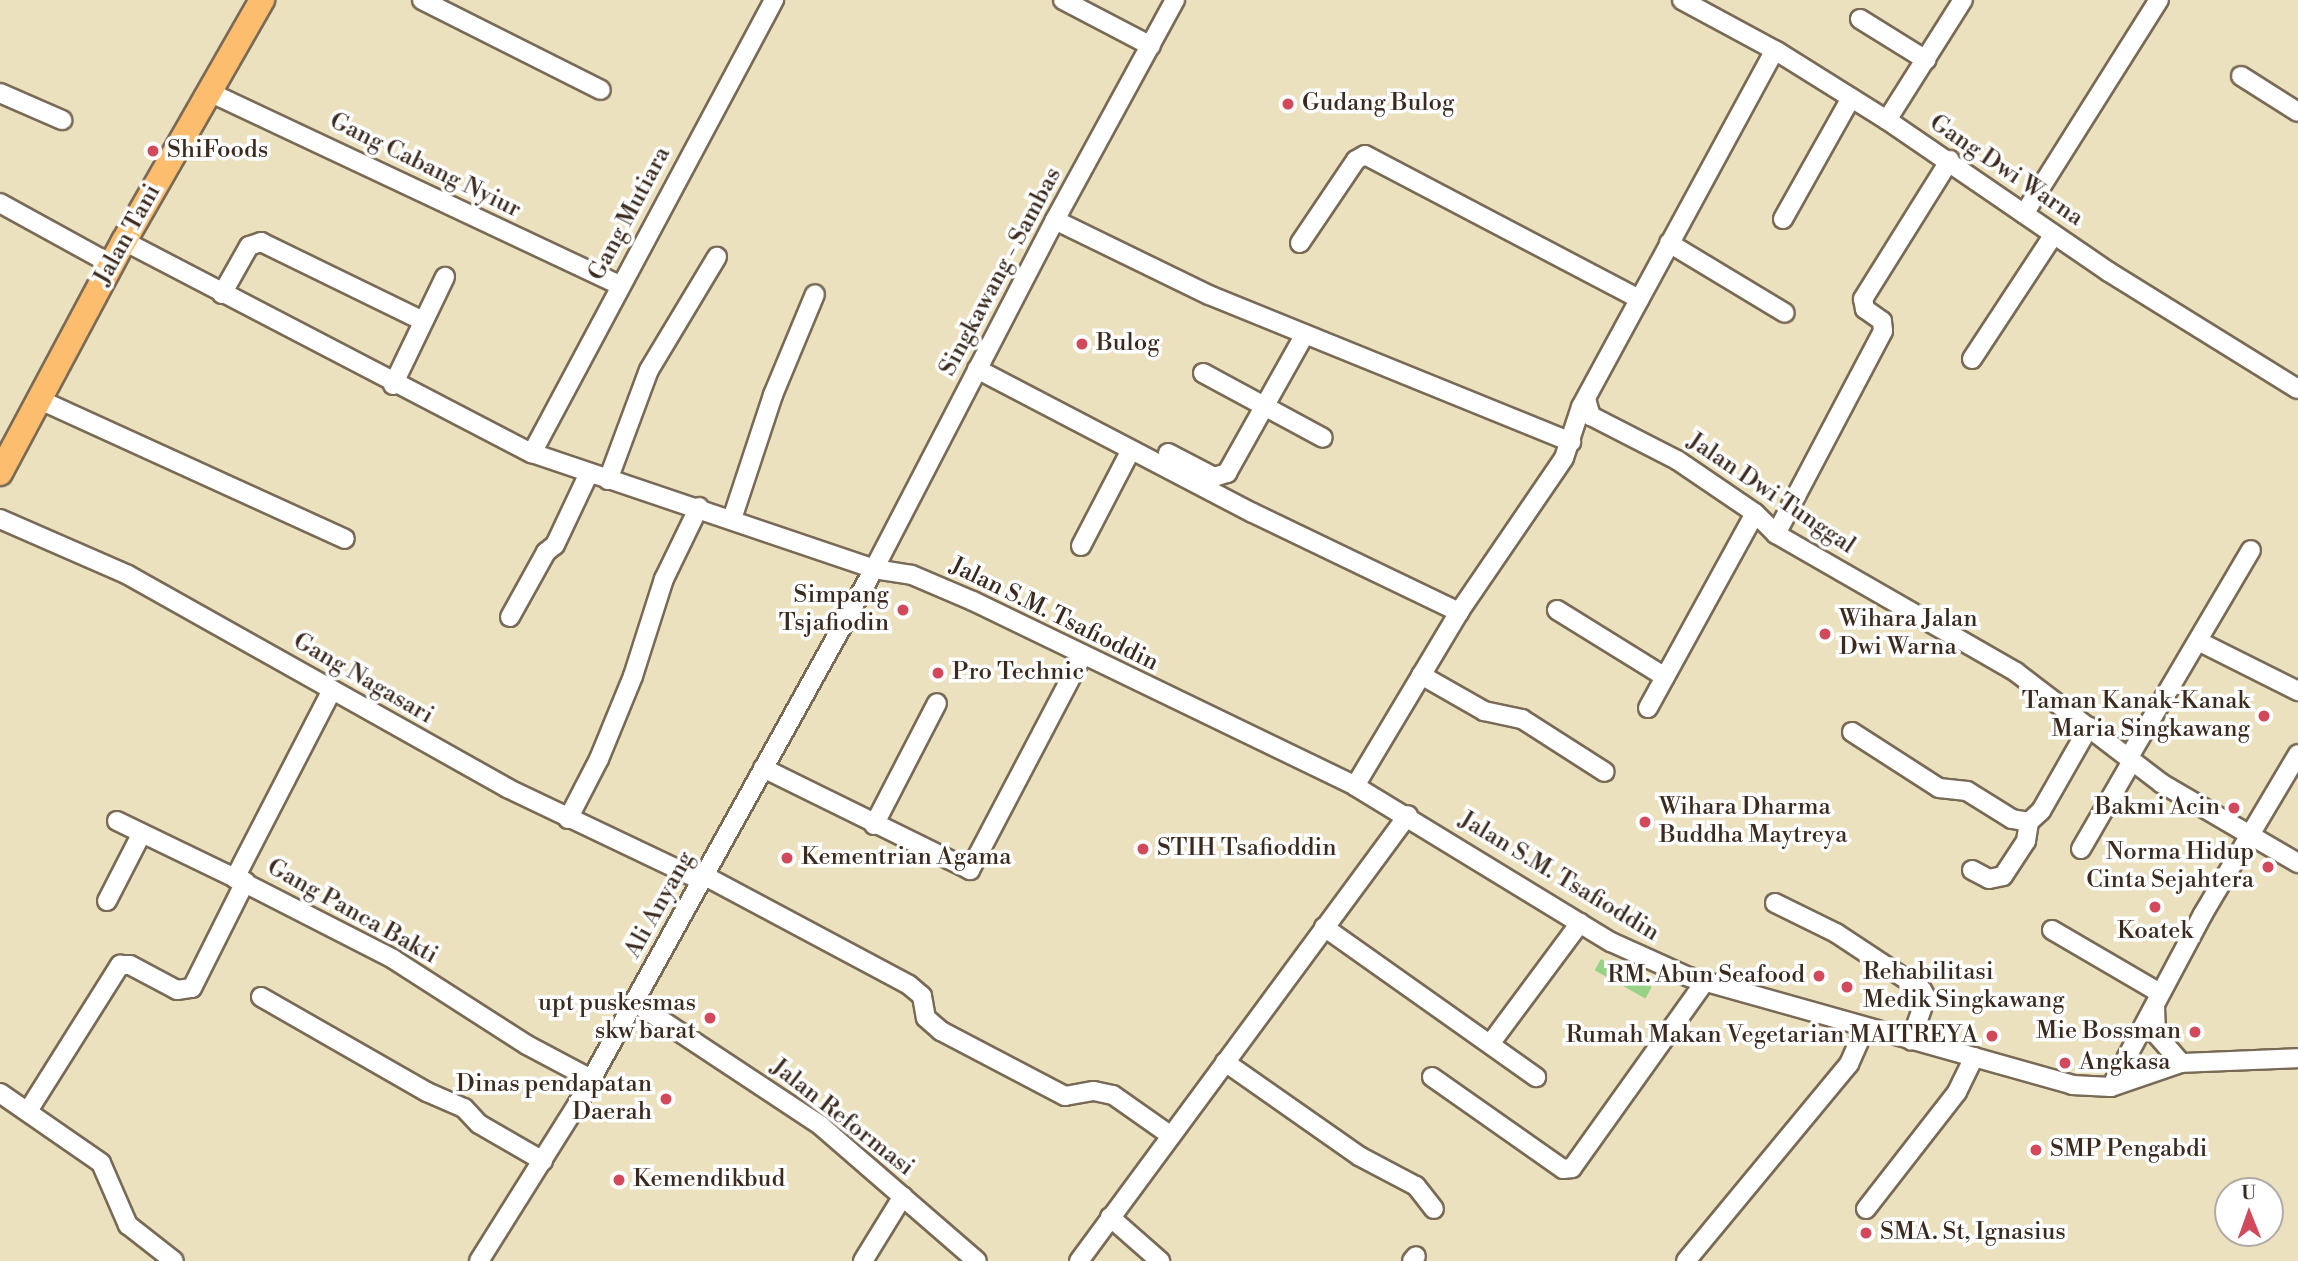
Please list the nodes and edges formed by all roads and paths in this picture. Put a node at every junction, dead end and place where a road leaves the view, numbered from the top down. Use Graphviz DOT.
graph roads {
  1 [pos="262,0"];
  2 [pos="422,0"];
  3 [pos="774,0"];
  4 [pos="1063,0"];
  5 [pos="1175,0"];
  6 [pos="1682,0"];
  7 [pos="1963,0"];
  8 [pos="2160,0"];
  9 [pos="1860,19"];
  10 [pos="1151,46"];
  11 [pos="1775,50"];
  12 [pos="1926,60"];
  13 [pos="2241,76"];
  14 [pos="601,90"];
  15 [pos="209,92"];
  16 [pos="0,93"];
  17 [pos="1851,98"];
  18 [pos="2298,112"];
  19 [pos="62,120"];
  20 [pos="1887,120"];
  21 [pos="1950,160"];
  22 [pos="0,204"];
  23 [pos="2024,214"];
  24 [pos="1783,219"];
  25 [pos="1055,220"];
  26 [pos="2054,234"];
  27 [pos="124,241"];
  28 [pos="1300,243"];
  29 [pos="1669,243"];
  30 [pos="717,257"];
  31 [pos="111,264"];
  32 [pos="445,277"];
  33 [pos="619,285"];
  34 [pos="222,294"];
  35 [pos="814,294"];
  36 [pos="1639,299"];
  37 [pos="1785,313"];
  38 [pos="423,321"];
  39 [pos="1305,334"];
  40 [pos="1972,359"];
  41 [pos="977,369"];
  42 [pos="1203,373"];
  43 [pos="393,384"];
  44 [pos="2298,389"];
  45 [pos="37,399"];
  46 [pos="1264,404"];
  47 [pos="1589,408"];
  48 [pos="1323,438"];
  49 [pos="1572,439"];
  50 [pos="1131,450"];
  51 [pos="532,453"];
  52 [pos="1168,453"];
  53 [pos="0,473"];
  54 [pos="589,473"];
  55 [pos="608,480"];
  56 [pos="699,508"];
  57 [pos="1755,513"];
  58 [pos="0,519"];
  59 [pos="732,519"];
  60 [pos="1776,534"];
  61 [pos="345,539"];
  62 [pos="1081,546"];
  63 [pos="2251,550"];
  64 [pos="874,569"];
  65 [pos="1558,610"];
  66 [pos="1459,612"];
  67 [pos="510,617"];
  68 [pos="2198,641"];
  69 [pos="1083,655"];
  70 [pos="1421,676"];
  71 [pos="1665,677"];
  72 [pos="332,690"];
  73 [pos="2298,691"];
  74 [pos="937,703"];
  75 [pos="1648,708"];
  76 [pos="2089,727"];
  77 [pos="1852,732"];
  78 [pos="2298,754"];
  79 [pos="2130,759"];
  80 [pos="763,768"];
  81 [pos="1605,772"];
  82 [pos="1355,786"];
  83 [pos="1408,815"];
  84 [pos="568,819"];
  85 [pos="117,821"];
  86 [pos="2029,822"];
  87 [pos="874,825"];
  88 [pos="142,833"];
  89 [pos="2249,838"];
  90 [pos="2081,849"];
  91 [pos="2298,863"];
  92 [pos="1972,870"];
  93 [pos="703,878"];
  94 [pos="240,880"];
  95 [pos="107,901"];
  96 [pos="1775,904"];
  97 [pos="1580,923"];
  98 [pos="1324,927"];
  99 [pos="2052,930"];
  100 [pos="1704,983"];
  101 [pos="2158,996"];
  102 [pos="261,997"];
  103 [pos="634,1002"];
  104 [pos="1864,1030"];
  105 [pos="1493,1040"];
  106 [pos="1912,1040"];
  107 [pos="1974,1057"];
  108 [pos="2298,1058"];
  109 [pos="1225,1062"];
  110 [pos="2181,1063"];
  111 [pos="1432,1077"];
  112 [pos="1535,1077"];
  113 [pos="591,1079"];
  114 [pos="2111,1087"];
  115 [pos="0,1093"];
  116 [pos="28,1111"];
  117 [pos="1170,1135"];
  118 [pos="543,1161"];
  119 [pos="903,1196"];
  120 [pos="1434,1209"];
  121 [pos="1866,1209"];
  122 [pos="1110,1217"];
  123 [pos="487,1259"];
  124 [pos="174,1261"];
  125 [pos="863,1261"];
  126 [pos="977,1261"];
  127 [pos="1079,1261"];
  128 [pos="1160,1261"];
  129 [pos="1686,1261"];
  1 -- 15 [label="highway, Jalan Tani"];
  2 -- 14 [label="street"];
  3 -- 33 [label="street, Gang Mutiara"];
  4 -- 10 [label="street"];
  5 -- 10 [label="street, Singkawang - Sambas"];
  6 -- 11 [label="street, Gang Dwi Warna"];
  7 -- 12 [label="street"];
  8 -- 23 [label="street"];
  9 -- 12 [label="street"];
  10 -- 25 [label="street, Singkawang - Sambas"];
  11 -- 17 [label="street, Gang Dwi Warna"];
  11 -- 29 [label="street"];
  12 -- 20 [label="street"];
  13 -- 18 [label="street"];
  15 -- 27 [label="highway, Jalan Tani"];
  15 -- 33 [label="street, Gang Cabang Nyiur"];
  16 -- 19 [label="street"];
  17 -- 20 [label="street, Gang Dwi Warna"];
  17 -- 24 [label="street"];
  20 -- 21 [label="street, Gang Dwi Warna"];
  21 -- 23 [label="street, Gang Dwi Warna"];
  21 -- 60 [label="street"];
  22 -- 31 [label="street"];
  23 -- 26 [label="street, Gang Dwi Warna"];
  25 -- 39 [label="street"];
  25 -- 41 [label="street, Singkawang - Sambas"];
  26 -- 40 [label="street"];
  26 -- 44 [label="street, Gang Dwi Warna"];
  27 -- 31 [label="highway, Jalan Tani"];
  27 -- 34 [label="street, Jalan S.M. Tsafioddin"];
  28 -- 36 [label="street"];
  29 -- 36 [label="street"];
  29 -- 37 [label="street"];
  30 -- 55 [label="street"];
  31 -- 45 [label="highway, Jalan Tani"];
  32 -- 38 [label="street"];
  33 -- 51 [label="street, Gang Mutiara"];
  34 -- 38 [label="street"];
  34 -- 43 [label="street, Jalan S.M. Tsafioddin"];
  35 -- 59 [label="street"];
  36 -- 47 [label="street"];
  38 -- 43 [label="street"];
  39 -- 46 [label="street"];
  39 -- 49 [label="street"];
  41 -- 50 [label="street"];
  41 -- 64 [label="street, Singkawang - Sambas"];
  42 -- 46 [label="street"];
  43 -- 51 [label="street, Jalan S.M. Tsafioddin"];
  45 -- 53 [label="highway, Jalan Tani"];
  45 -- 61 [label="street"];
  46 -- 48 [label="street"];
  46 -- 52 [label="street"];
  47 -- 49 [label="street"];
  47 -- 57 [label="street, Jalan Dwi Tunggal"];
  49 -- 66 [label="street"];
  50 -- 62 [label="street"];
  50 -- 66 [label="street"];
  51 -- 54 [label="street, Jalan S.M. Tsafioddin"];
  54 -- 55 [label="street, Jalan S.M. Tsafioddin"];
  54 -- 67 [label="street"];
  55 -- 56 [label="street, Jalan S.M. Tsafioddin"];
  56 -- 59 [label="street, Jalan S.M. Tsafioddin"];
  56 -- 84 [label="street"];
  57 -- 60 [label="street, Jalan Dwi Tunggal"];
  57 -- 71 [label="street"];
  58 -- 72 [label="street, Gang Nagasari"];
  59 -- 64 [label="street, Jalan S.M. Tsafioddin"];
  60 -- 76 [label="street, Jalan Dwi Tunggal"];
  63 -- 68 [label="street"];
  64 -- 69 [label="street, Jalan S.M. Tsafioddin"];
  64 -- 80 [label="street, Ali Anyang"];
  65 -- 71 [label="street"];
  66 -- 70 [label="street"];
  68 -- 73 [label="street"];
  68 -- 79 [label="street"];
  69 -- 82 [label="street, Jalan S.M. Tsafioddin"];
  69 -- 87 [label="street"];
  70 -- 81 [label="street"];
  70 -- 82 [label="street"];
  71 -- 75 [label="street"];
  72 -- 84 [label="street, Gang Nagasari"];
  72 -- 94 [label="street, Gang Panca Bakti"];
  74 -- 87 [label="street"];
  76 -- 79 [label="street, Jalan Dwi Tunggal"];
  76 -- 86 [label="street"];
  77 -- 86 [label="street"];
  78 -- 89 [label="street"];
  79 -- 89 [label="street, Jalan Dwi Tunggal"];
  79 -- 90 [label="street"];
  80 -- 87 [label="street"];
  80 -- 93 [label="street, Ali Anyang"];
  82 -- 83 [label="street, Jalan S.M. Tsafioddin"];
  83 -- 97 [label="street, Jalan S.M. Tsafioddin"];
  83 -- 98 [label="street"];
  84 -- 93 [label="street, Gang Nagasari"];
  85 -- 88 [label="street"];
  86 -- 92 [label="street"];
  88 -- 94 [label="street"];
  88 -- 95 [label="street"];
  89 -- 91 [label="street, Jalan Dwi Tunggal"];
  89 -- 101 [label="street"];
  93 -- 103 [label="street, Ali Anyang"];
  93 -- 117 [label="street, Gang Nagasari"];
  94 -- 113 [label="street, Gang Panca Bakti"];
  94 -- 116 [label="street"];
  96 -- 106 [label="street"];
  97 -- 100 [label="street, Jalan S.M. Tsafioddin"];
  97 -- 105 [label="street"];
  98 -- 109 [label="street"];
  98 -- 112 [label="street"];
  99 -- 101 [label="street"];
  100 -- 104 [label="street, Jalan S.M. Tsafioddin"];
  100 -- 111 [label="street"];
  101 -- 110 [label="street"];
  101 -- 114 [label="street"];
  102 -- 118 [label="street"];
  103 -- 113 [label="street, Ali Anyang"];
  103 -- 119 [label="street, Jalan Reformasi"];
  104 -- 106 [label="street, Jalan S.M. Tsafioddin"];
  104 -- 129 [label="street"];
  106 -- 107 [label="street, Jalan S.M. Tsafioddin"];
  107 -- 114 [label="street, Jalan S.M. Tsafioddin"];
  107 -- 121 [label="street"];
  108 -- 110 [label="street, Jalan S.M. Tsafioddin"];
  109 -- 117 [label="street"];
  109 -- 120 [label="street"];
  110 -- 114 [label="street, Jalan S.M. Tsafioddin"];
  113 -- 118 [label="street, Ali Anyang"];
  115 -- 116 [label="street"];
  116 -- 124 [label="street"];
  117 -- 122 [label="street"];
  118 -- 123 [label="street, Ali Anyang"];
  119 -- 125 [label="street"];
  119 -- 126 [label="street, Jalan Reformasi"];
  122 -- 127 [label="street"];
  122 -- 128 [label="street"];
}
